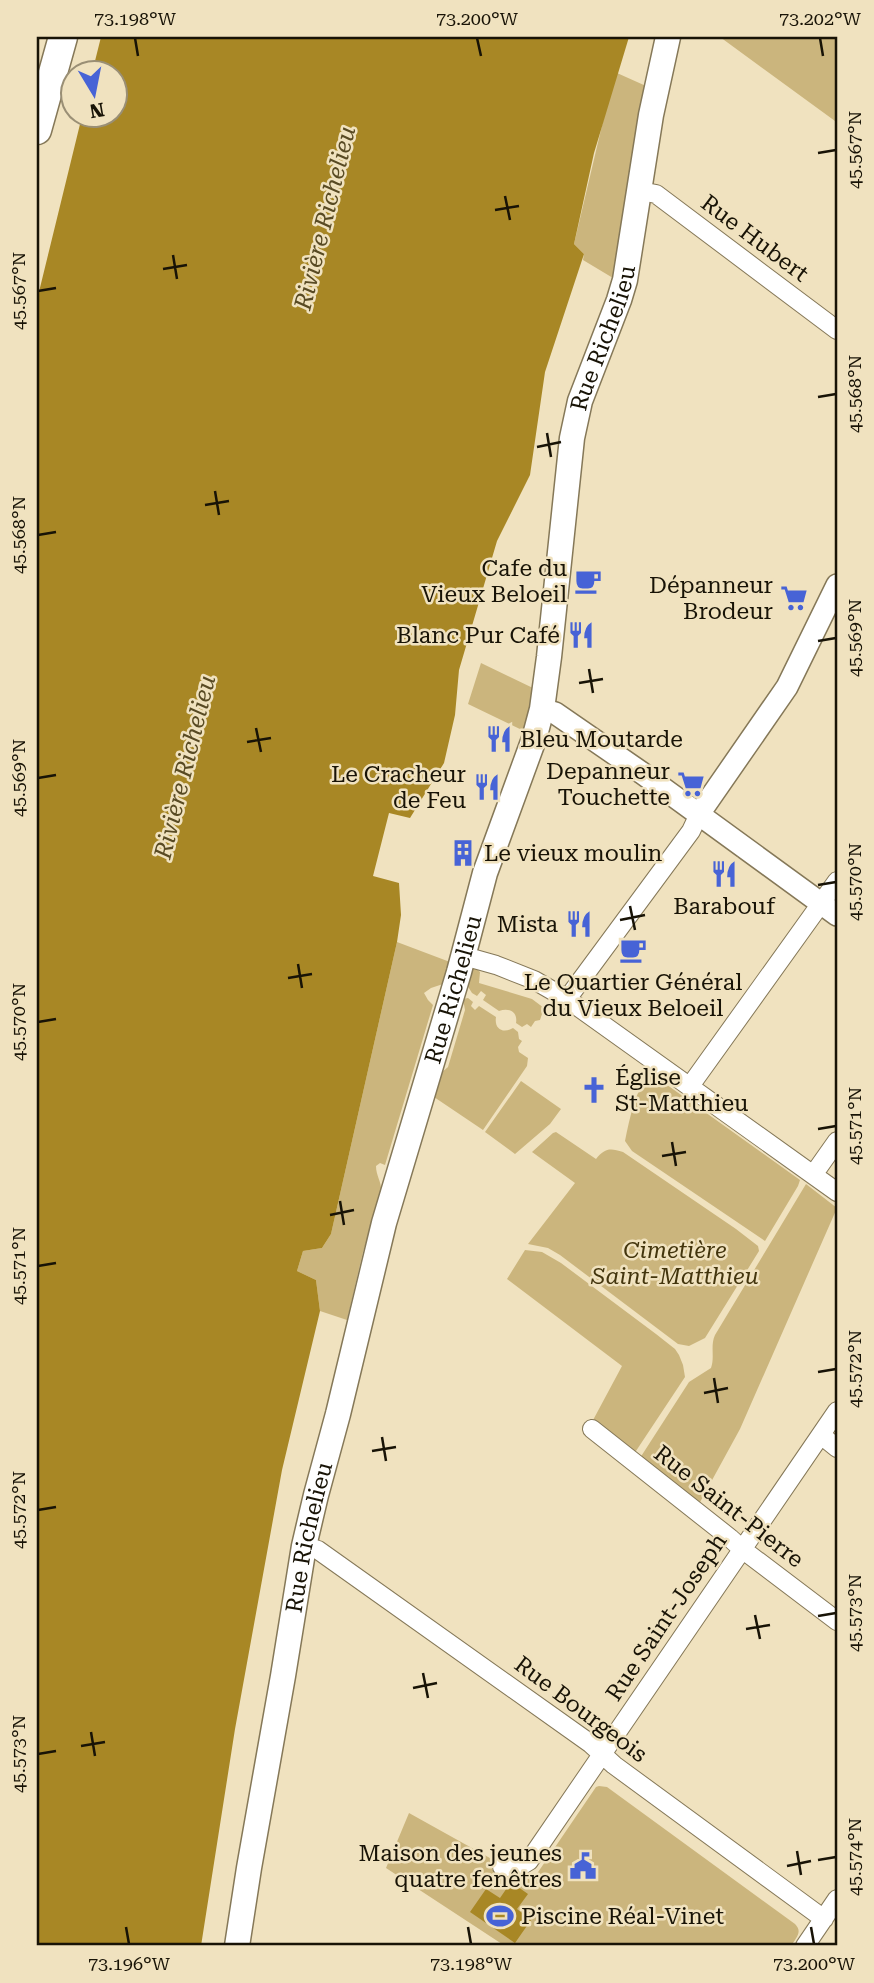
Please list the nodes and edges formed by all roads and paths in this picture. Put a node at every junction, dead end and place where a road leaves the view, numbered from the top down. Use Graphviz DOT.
graph roads {
  1 [pos="63,37"];
  2 [pos="668,37"];
  3 [pos="37,130"];
  4 [pos="640,191"];
  5 [pos="837,330"];
  6 [pos="837,585"];
  7 [pos="542,709"];
  8 [pos="699,814"];
  9 [pos="837,881"];
  10 [pos="829,909"];
  11 [pos="464,956"];
  12 [pos="567,999"];
  13 [pos="690,1086"];
  14 [pos="837,1141"];
  15 [pos="813,1175"];
  16 [pos="837,1192"];
  17 [pos="837,1411"];
  18 [pos="592,1430"];
  19 [pos="821,1435"];
  20 [pos="837,1448"];
  21 [pos="304,1546"];
  22 [pos="742,1549"];
  23 [pos="837,1621"];
  24 [pos="603,1753"];
  25 [pos="502,1867"];
  26 [pos="837,1899"];
  27 [pos="824,1919"];
  28 [pos="237,1946"];
  29 [pos="805,1946"];
  1 -- 3 [label="main road"];
  2 -- 4 [label="main road, Rue Richelieu"];
  4 -- 5 [label="street, Rue Hubert"];
  4 -- 7 [label="main road, Rue Richelieu"];
  6 -- 8 [label="street"];
  7 -- 8 [label="street"];
  7 -- 11 [label="main road, Rue Richelieu"];
  8 -- 10 [label="street"];
  8 -- 12 [label="street"];
  9 -- 10 [label="street"];
  10 -- 13 [label="street"];
  11 -- 12 [label="street"];
  11 -- 21 [label="main road, Rue Richelieu"];
  12 -- 13 [label="street"];
  13 -- 15 [label="street"];
  14 -- 15 [label="street"];
  15 -- 16 [label="street"];
  17 -- 19 [label="street, Rue Saint-Joseph"];
  18 -- 22 [label="street, Rue Saint-Pierre"];
  19 -- 20 [label="street"];
  19 -- 22 [label="street, Rue Saint-Joseph"];
  21 -- 24 [label="street, Rue Bourgeois"];
  21 -- 28 [label="main road, Rue Richelieu"];
  22 -- 23 [label="street, Rue Saint-Pierre"];
  22 -- 24 [label="street, Rue Saint-Joseph"];
  24 -- 25 [label="street, Rue Saint-Joseph"];
  24 -- 27 [label="street, Rue Bourgeois"];
  26 -- 27 [label="street"];
  27 -- 29 [label="street"];
}
